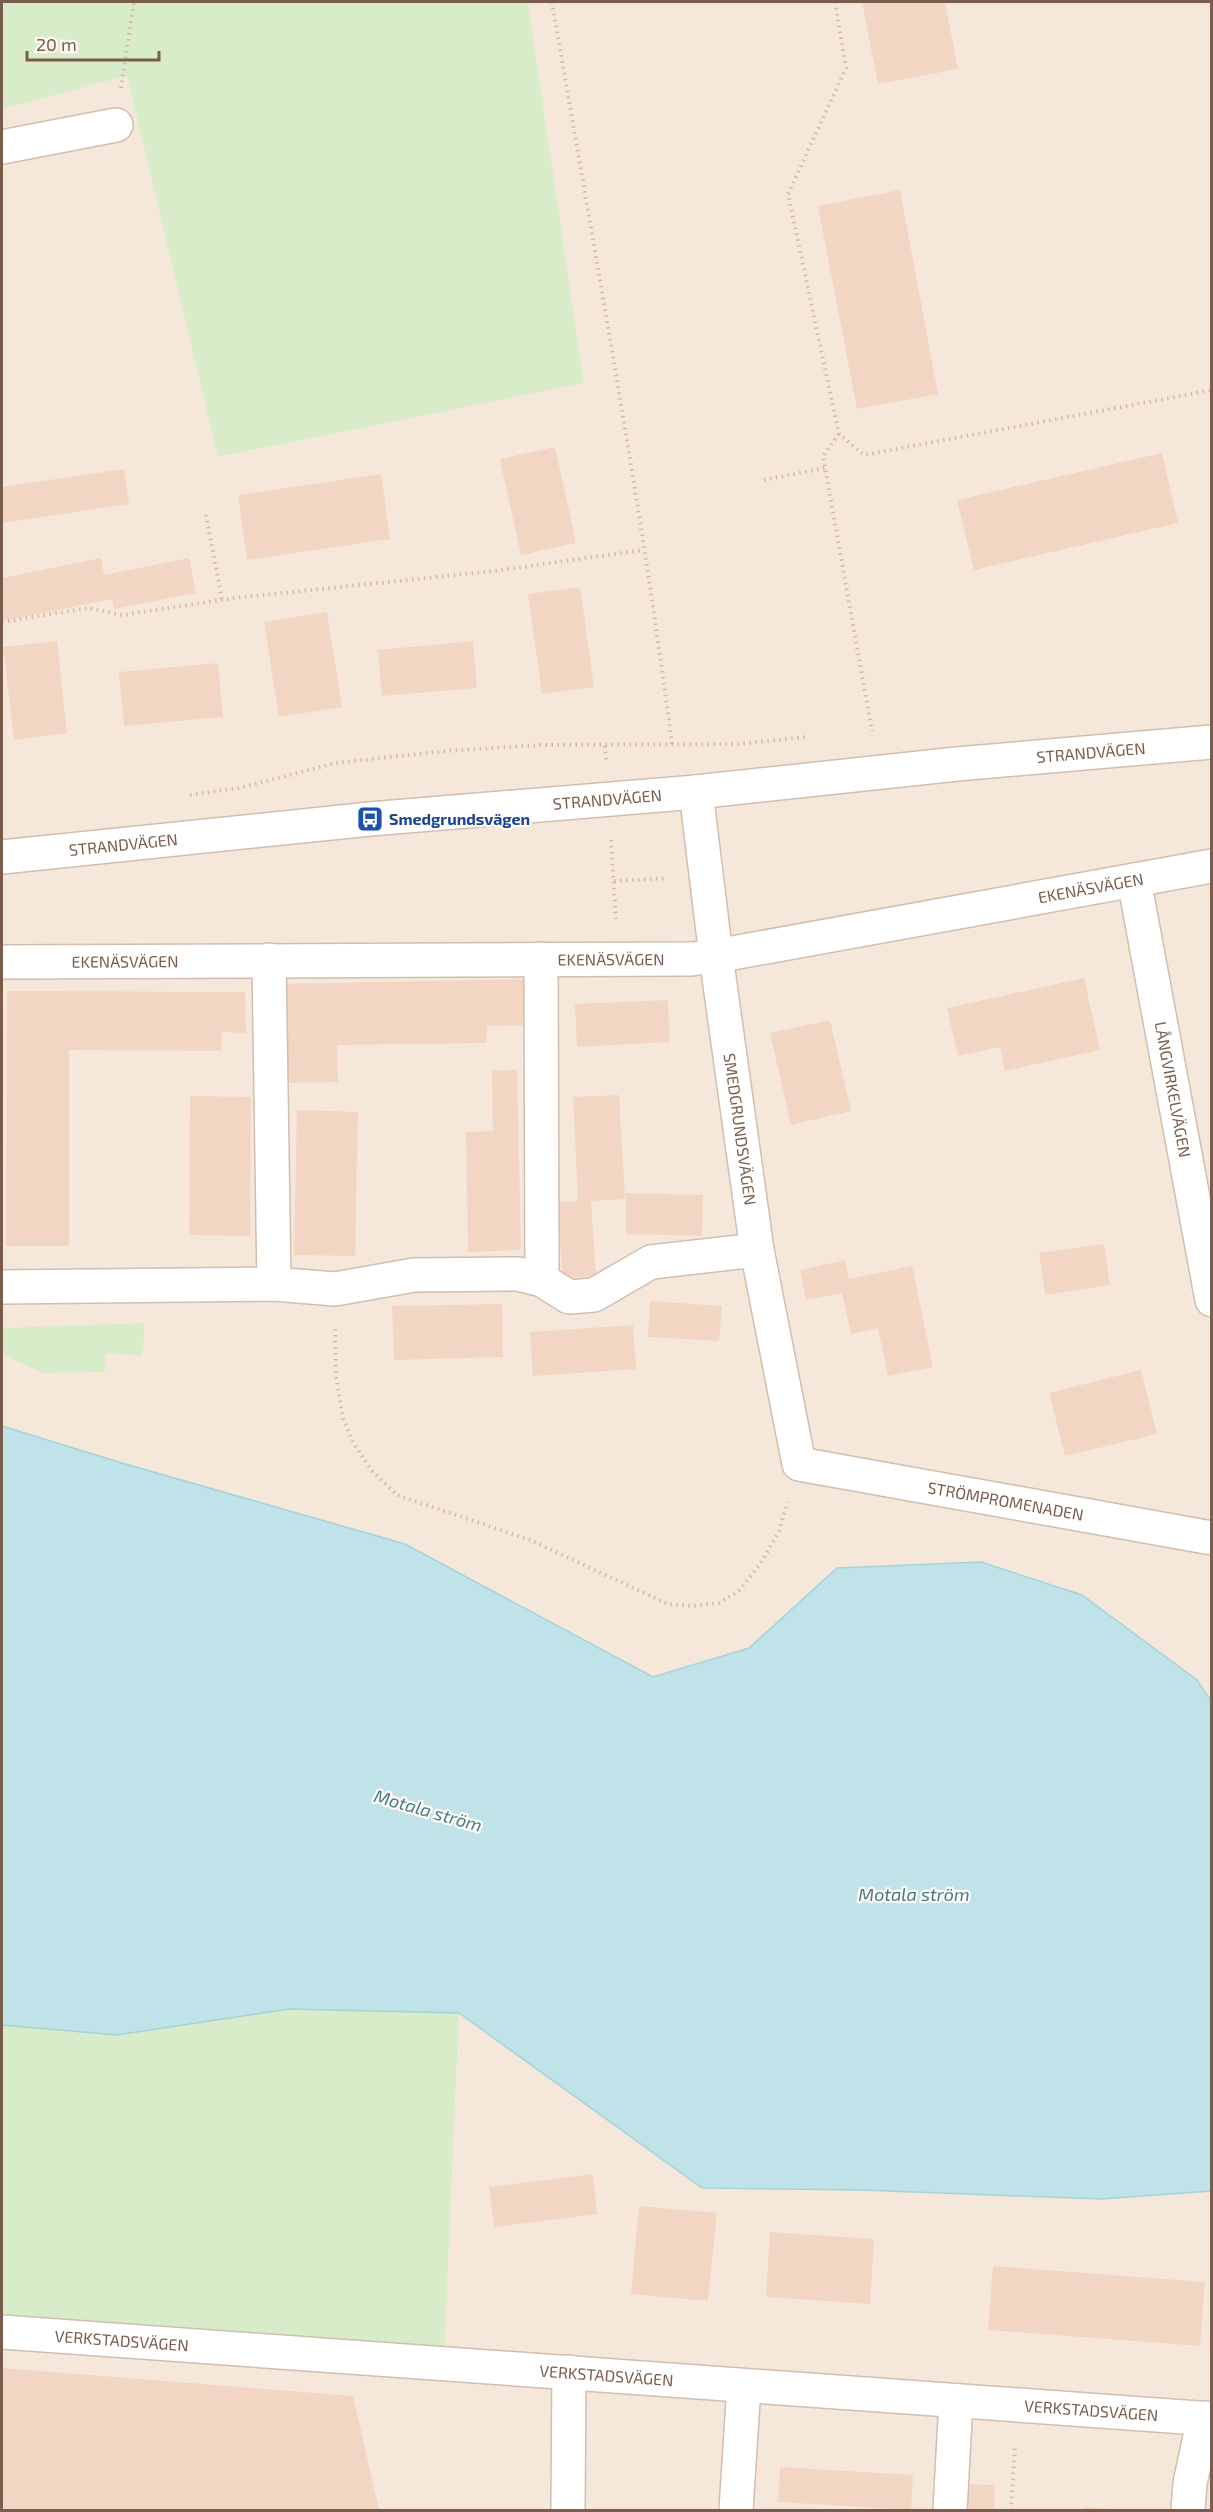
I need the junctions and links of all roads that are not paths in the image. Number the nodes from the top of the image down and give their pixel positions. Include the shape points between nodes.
1 (116, 124) road end
2 (2, 147) edge
3 (1212, 742) edge
4 (696, 792) junction
5 (2, 857) edge
6 (1212, 866) edge
7 (1134, 880) junction
8 (716, 956) junction
9 (541, 959) junction
10 (269, 960) junction
11 (2, 962) edge
12 (757, 1250) junction
13 (542, 1280) junction
14 (274, 1284) junction
15 (2, 1287) edge
16 (1212, 1300) edge
17 (799, 1464) joint
18 (1212, 1538) edge
19 (2, 2332) edge
20 (569, 2372) junction
21 (744, 2386) junction
22 (956, 2401) junction
23 (1208, 2419) edge
24 (568, 2511) edge
25 (736, 2511) edge
26 (950, 2511) edge
27 (1188, 2511) edge

1 - 2 street
3 - 4 street, STRANDVÄGEN
4 - 5 street, STRANDVÄGEN via 370,819
4 - 8 street, SMEDGRUNDSVÄGEN
6 - 7 street, EKENÄSVÄGEN
7 - 8 street, EKENÄSVÄGEN
7 - 16 street, LÅNGVIRKELVÄGEN
8 - 9 street, EKENÄSVÄGEN
8 - 12 street, SMEDGRUNDSVÄGEN
9 - 10 street, EKENÄSVÄGEN
9 - 13 street
10 - 11 street, EKENÄSVÄGEN
10 - 14 street
12 - 13 street via 651,1262 594,1294 569,1297
12 - 17 street, SMEDGRUNDSVÄGEN
13 - 14 street via 518,1274 414,1275 335,1290
14 - 15 street
17 - 18 street, STRÖMPROMENADEN
19 - 20 street, VERKSTADSVÄGEN
20 - 21 street, VERKSTADSVÄGEN
20 - 24 street
21 - 22 street, VERKSTADSVÄGEN
21 - 25 street
22 - 23 street, VERKSTADSVÄGEN
22 - 26 street
23 - 27 street via 1190,2483

